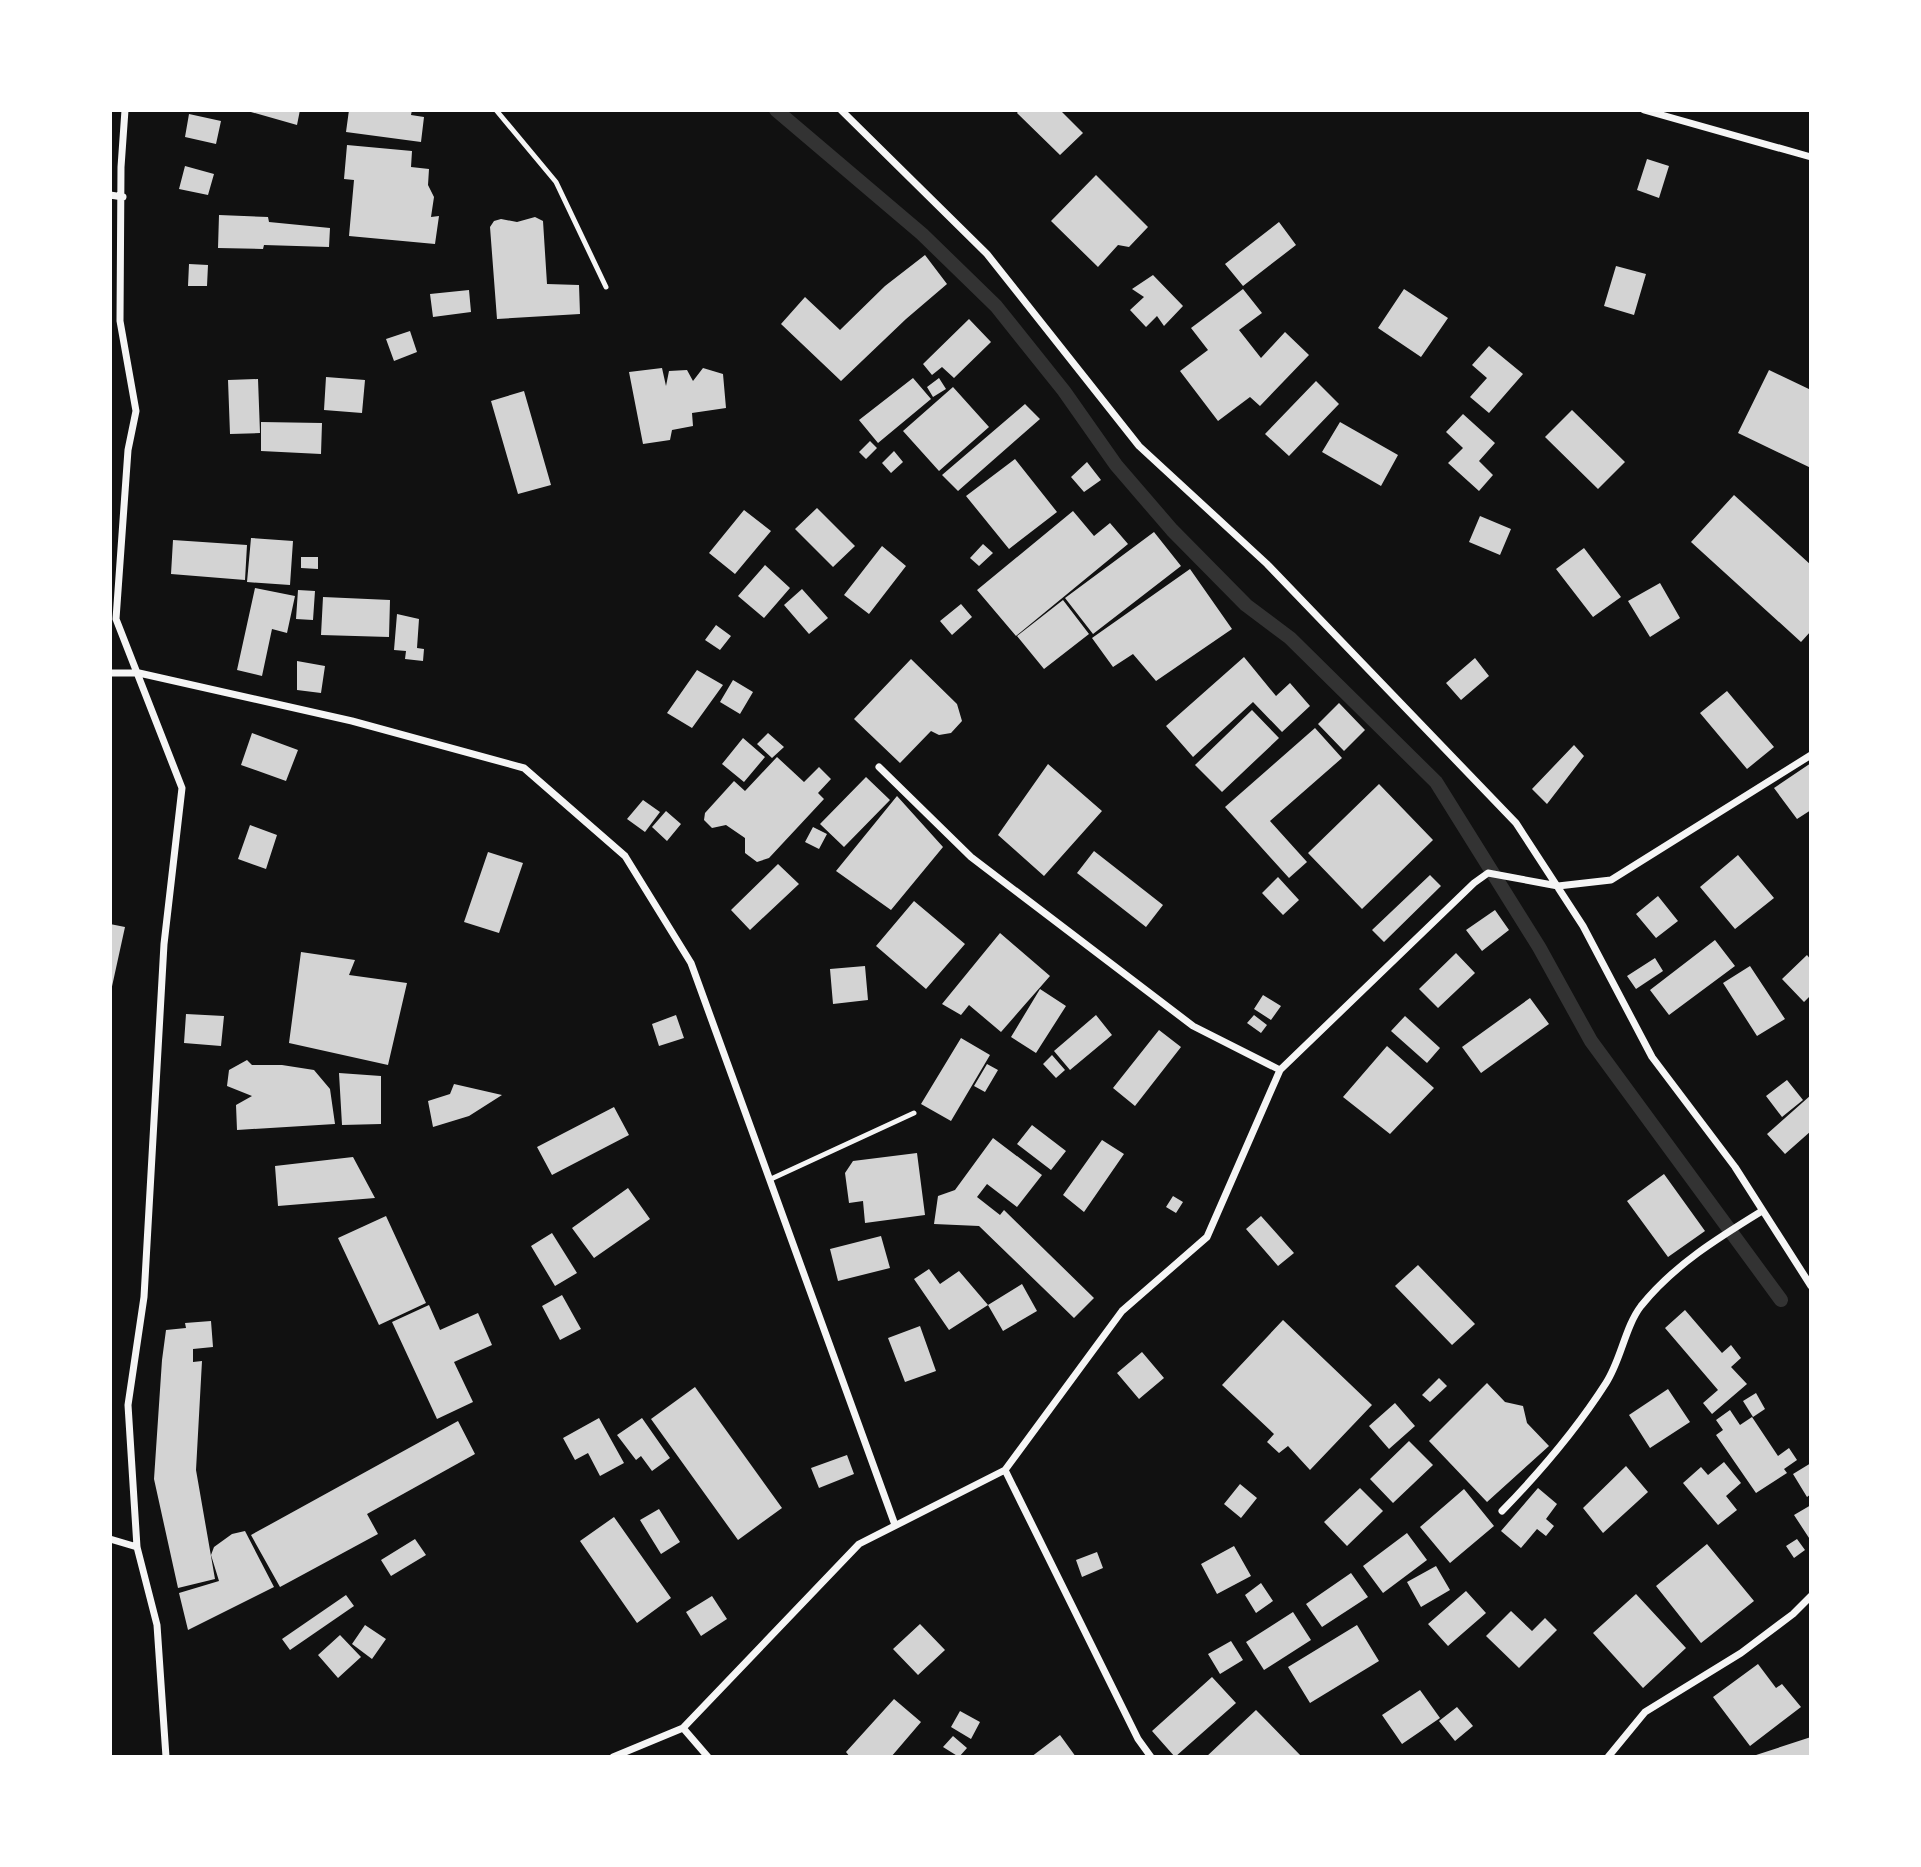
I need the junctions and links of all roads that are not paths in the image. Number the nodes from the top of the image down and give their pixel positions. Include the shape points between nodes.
1 (125, 110) edge
2 (496, 110) edge
3 (841, 110) edge
4 (1644, 110) edge
5 (1811, 157) edge
6 (110, 195) edge
7 (123, 197) junction
8 (606, 287) dead end
9 (110, 673) edge
10 (139, 673) junction
11 (1811, 755) edge
12 (879, 767) dead end
13 (1558, 886) junction
14 (1280, 1070) junction
15 (914, 1113) dead end
16 (771, 1179) junction
17 (1762, 1211) junction
18 (1811, 1286) edge
19 (1005, 1470) junction
20 (1502, 1511) dead end
21 (895, 1525) junction
22 (110, 1539) edge
23 (137, 1547) junction
24 (1811, 1596) edge
25 (683, 1728) junction
26 (166, 1757) edge
27 (613, 1757) edge
28 (708, 1757) edge
29 (1151, 1757) edge
30 (1608, 1757) edge

1 - 7 street
2 - 8 lane via 556,182
3 - 13 street via 987,254 1139,446 1267,564 1516,823
4 - 5 street
6 - 7 street
7 - 10 street via 120,321 136,411 128,450 117,619
9 - 10 street
10 - 16 street via 352,721 524,768 625,856 691,963
10 - 23 street via 182,788 164,944 144,1297 128,1405
11 - 13 street via 1611,880
12 - 14 street via 971,857 1194,1026
13 - 14 street via 1488,873
13 - 17 street via 1651,1057 1735,1167
14 - 19 street via 1207,1237 1122,1311
15 - 16 lane
16 - 21 street
17 - 18 street
17 - 20 street via 1711,1242 1639,1308 1607,1382 1556,1453
19 - 21 street
19 - 29 street
21 - 25 street via 859,1544
22 - 23 street
23 - 26 street via 157,1625
24 - 30 street via 1741,1653 1645,1712
25 - 27 street
25 - 28 street

